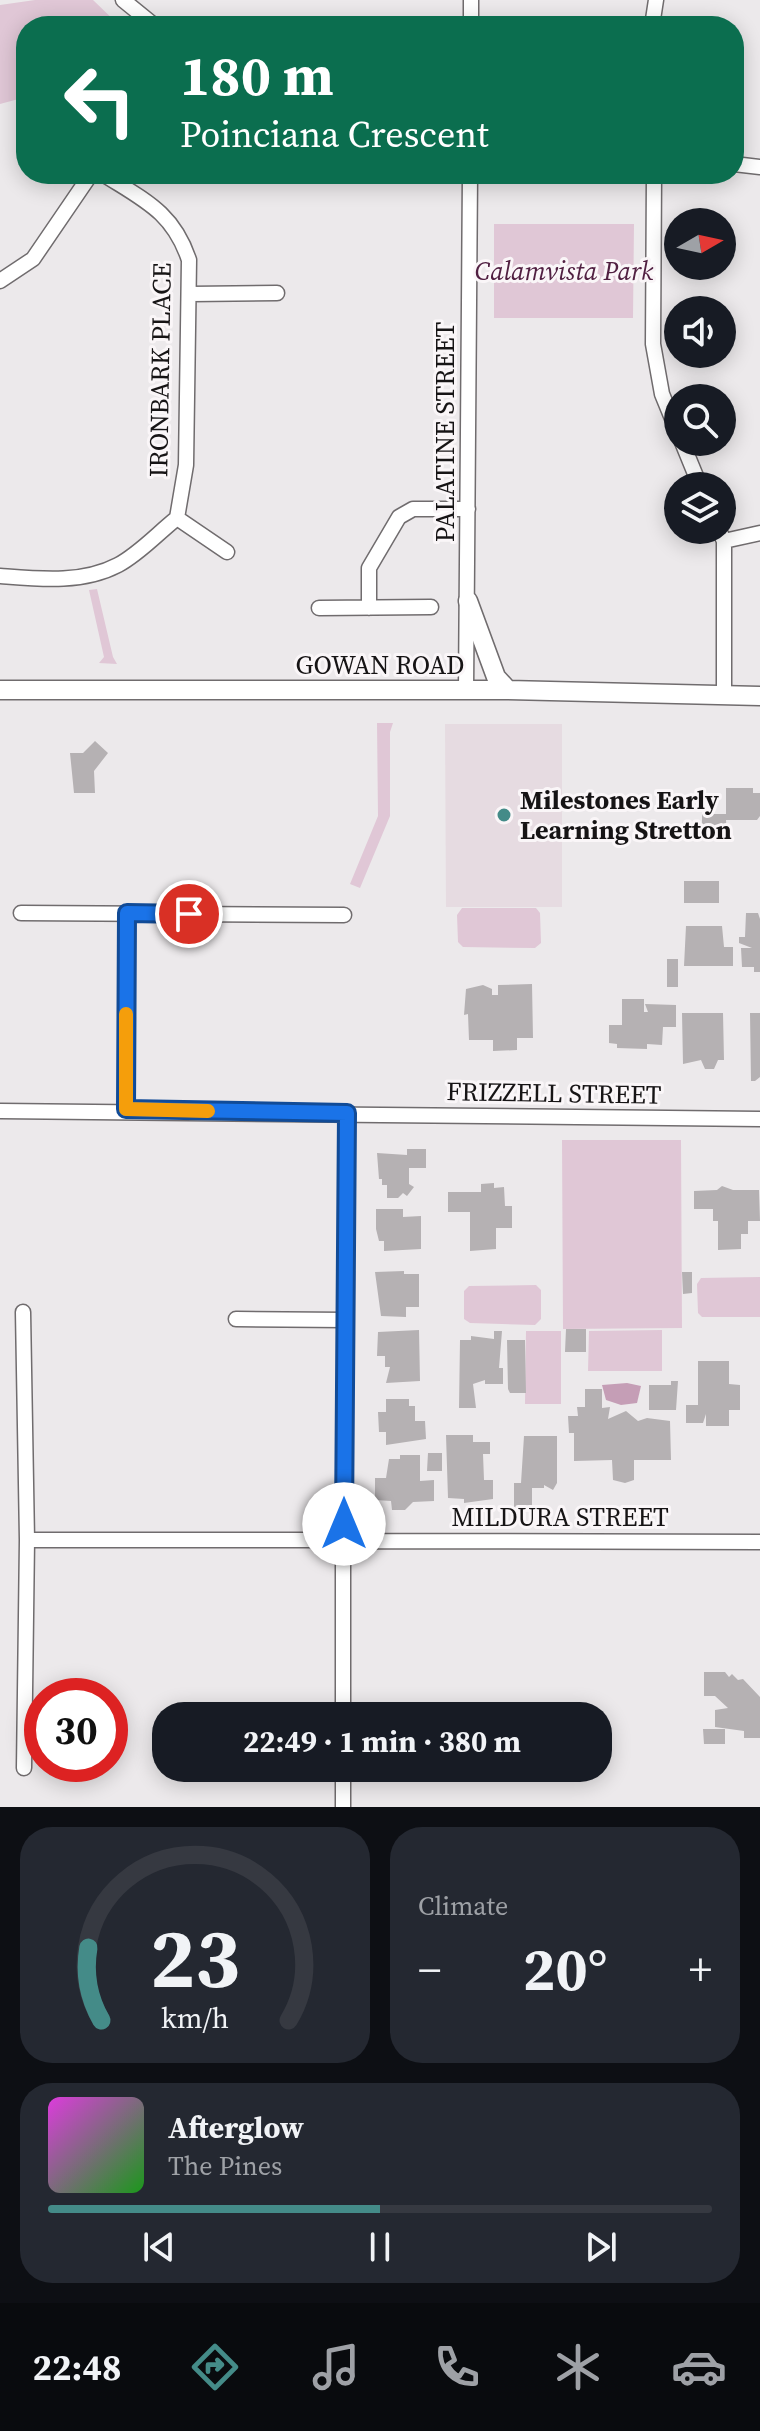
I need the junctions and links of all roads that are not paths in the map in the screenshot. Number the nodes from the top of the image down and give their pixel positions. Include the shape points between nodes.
1 (123, 0) edge
2 (143, 16) edge
3 (84, 184) edge
4 (118, 184) edge
5 (470, 184) edge
6 (654, 184) edge
7 (0, 281) edge
8 (277, 293) dead end
9 (191, 294) junction
10 (664, 399) edge
11 (468, 509) junction
12 (177, 518) junction
13 (760, 533) edge
14 (736, 535) edge
15 (722, 544) edge
16 (227, 552) dead end
17 (0, 576) edge
18 (468, 601) junction
19 (431, 607) dead end
20 (319, 608) dead end
21 (369, 608) junction
22 (0, 690) edge
23 (508, 690) junction
24 (466, 691) junction
25 (724, 696) junction
26 (760, 696) edge
27 (21, 913) dead end
28 (127, 913) junction
29 (344, 915) dead end
30 (126, 1109) junction
31 (0, 1111) edge
32 (347, 1113) junction
33 (760, 1119) edge
34 (23, 1312) dead end
35 (236, 1319) dead end
36 (346, 1320) junction
37 (344, 1524) junction
38 (27, 1540) junction
39 (329, 1540) junction
40 (361, 1541) junction
41 (760, 1542) edge
42 (343, 1556) junction
43 (25, 1678) edge
44 (343, 1702) edge
45 (343, 1782) edge
46 (343, 1807) edge

1 - 2 street
3 - 7 street via 33,259
4 - 9 street, IRONBARK PLACE via 165,214 181,235
5 - 11 street, PALATINE STREET
6 - 10 street via 653,344
8 - 9 street
9 - 12 street, IRONBARK PLACE via 186,465
11 - 18 street, PALATINE STREET
11 - 21 street via 413,509 399,517 369,568
12 - 16 street
12 - 17 street via 118,565 89,575 45,580
13 - 14 street
15 - 25 street
18 - 23 main road via 496,677
18 - 24 street, PALATINE STREET
19 - 21 street
20 - 21 street
22 - 24 main road, GOWAN ROAD
23 - 24 main road, GOWAN ROAD
23 - 25 main road, GOWAN ROAD
25 - 26 main road, GOWAN ROAD
27 - 28 street
28 - 29 street
28 - 30 street
30 - 31 street, FRIZZELL STREET
30 - 32 street, FRIZZELL STREET
32 - 33 street, FRIZZELL STREET
32 - 36 street
34 - 38 street
35 - 36 street
36 - 37 street
37 - 39 street via 335,1527
37 - 40 street via 358,1531
38 - 39 street
38 - 43 street
39 - 42 street via 334,1553
40 - 41 street, MILDURA STREET
40 - 42 street via 357,1550
42 - 44 street
45 - 46 street

